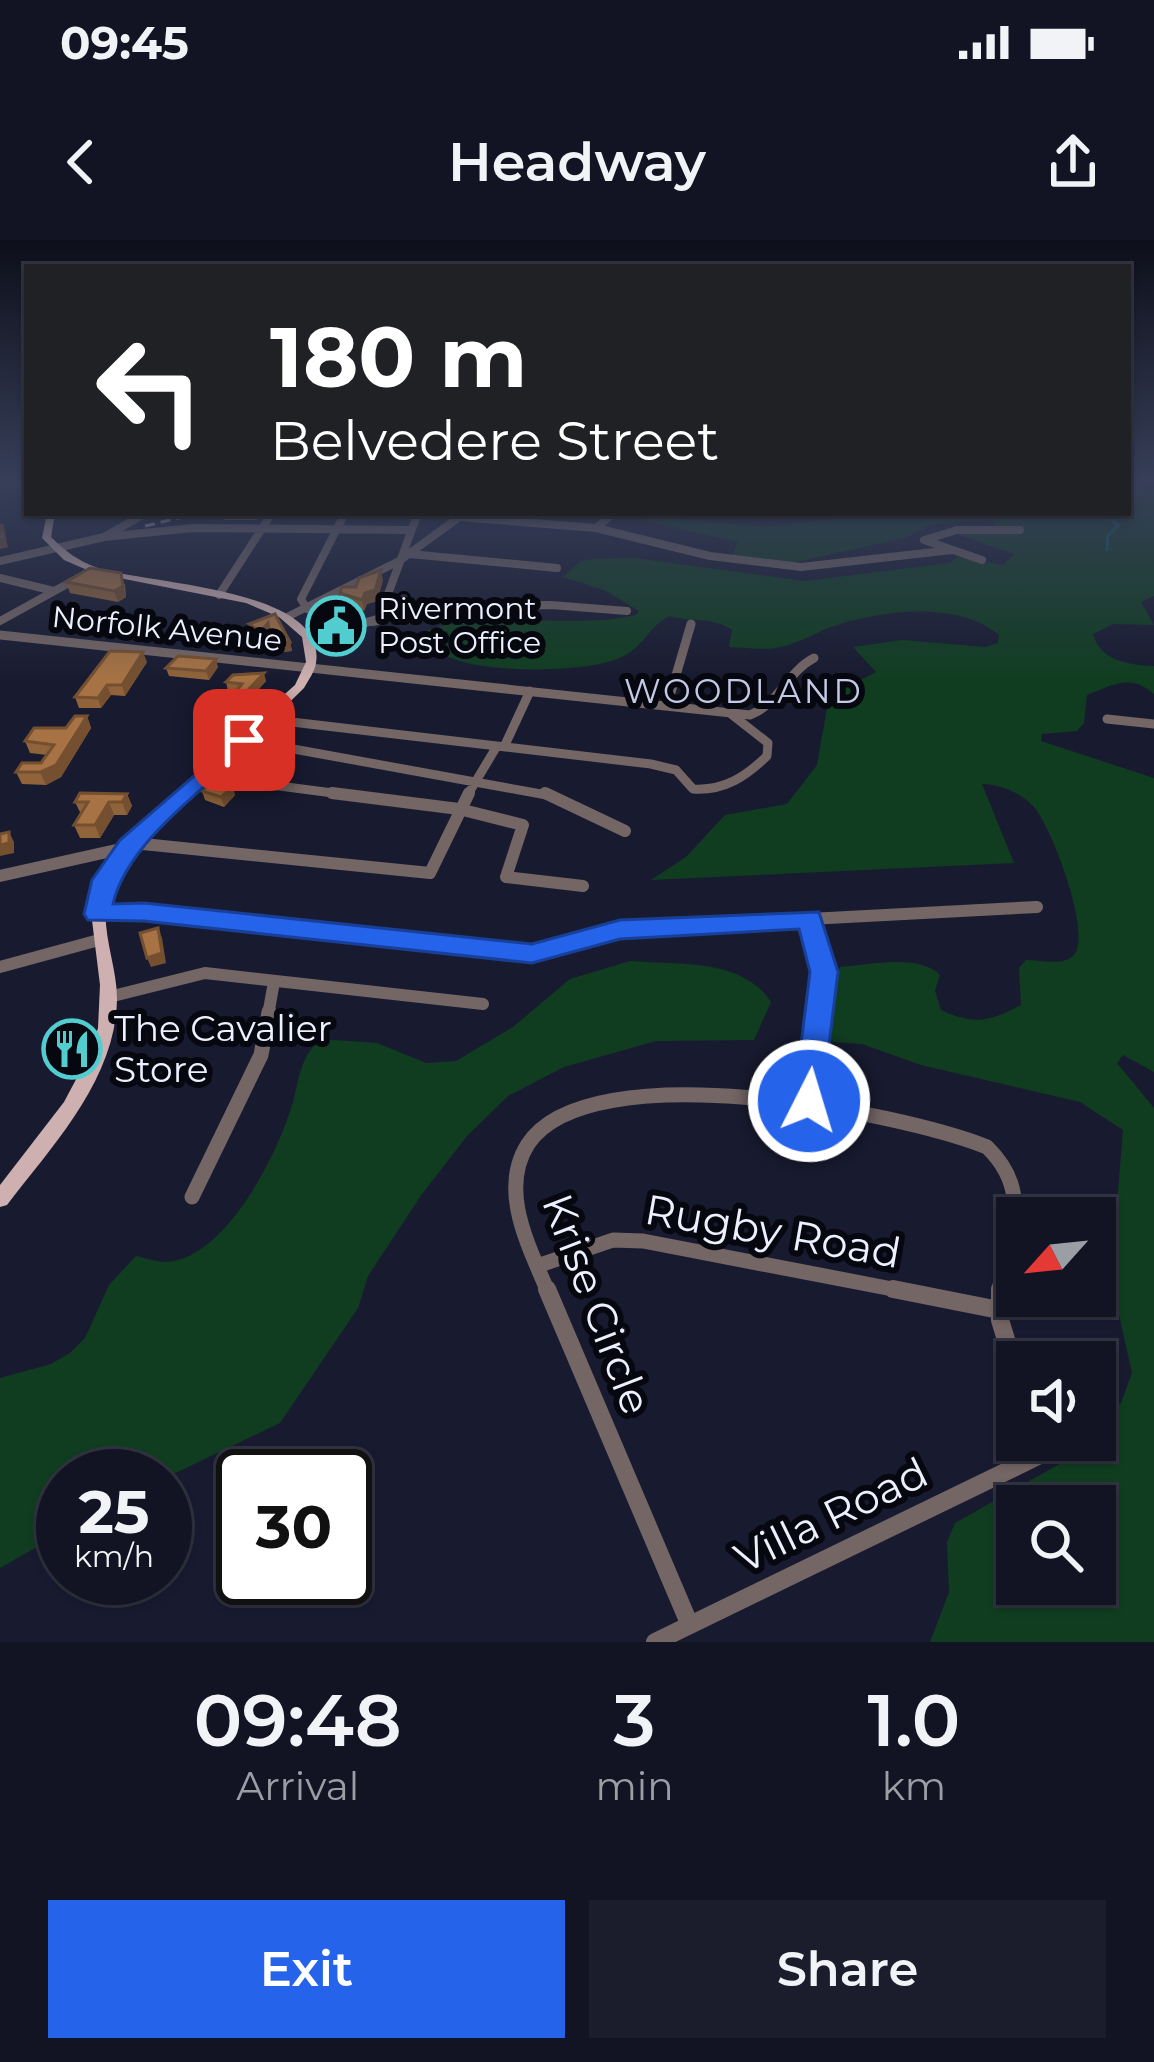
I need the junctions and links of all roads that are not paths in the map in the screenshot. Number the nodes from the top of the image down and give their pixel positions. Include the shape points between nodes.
1 (48, 549) edge
2 (57, 549) edge
3 (249, 549) edge
4 (326, 549) edge
5 (403, 549) edge
6 (415, 549) edge
7 (683, 549) edge
8 (952, 550) joint
9 (409, 554) junction
10 (982, 560) dead end
11 (399, 561) junction
12 (0, 562) edge
13 (96, 568) junction
14 (557, 568) dead end
15 (0, 578) edge
16 (55, 591) junction
17 (219, 595) junction
18 (383, 606) junction
19 (308, 609) junction
20 (627, 611) dead end
21 (287, 617) junction
22 (0, 621) edge
23 (691, 624) dead end
24 (0, 635) edge
25 (308, 638) junction
26 (814, 658) dead end
27 (310, 668) junction
28 (530, 691) junction
29 (667, 706) junction
30 (730, 713) junction
31 (266, 719) junction
32 (1107, 719) dead end
33 (1154, 724) edge
34 (319, 726) junction
35 (244, 740) junction
36 (501, 747) junction
37 (299, 750) junction
38 (202, 776) junction
39 (476, 781) junction
40 (459, 808) junction
41 (625, 831) dead end
42 (129, 846) junction
43 (0, 876) edge
44 (584, 886) dead end
45 (1037, 907) dead end
46 (98, 914) junction
47 (809, 919) junction
48 (99, 940) junction
49 (0, 967) edge
50 (274, 982) junction
51 (109, 997) junction
52 (483, 1004) dead end
53 (809, 1101) junction
54 (192, 1197) dead end
55 (1017, 1197) edge
56 (0, 1199) edge
57 (537, 1266) junction
58 (996, 1309) edge
59 (1012, 1461) edge
60 (689, 1623) junction
61 (655, 1642) edge

1 - 12 street
2 - 13 main road
3 - 17 street
4 - 19 street via 301,599
5 - 11 street
6 - 9 street
7 - 8 street via 801,567
8 - 10 street
9 - 11 street
9 - 14 street
11 - 18 street
11 - 19 street
13 - 16 street
13 - 17 main road
15 - 16 street
16 - 22 street
17 - 21 main road
18 - 20 street
18 - 25 street via 374,626
19 - 21 street
21 - 25 main road
23 - 29 street
24 - 27 street, Norfolk Avenue
25 - 27 main road
26 - 30 street, Norfolk Avenue via 792,668 766,709
27 - 28 street, Norfolk Avenue
27 - 31 main road
28 - 29 street, Norfolk Avenue
28 - 36 street
29 - 30 street, Norfolk Avenue
30 - 36 street via 762,736 767,756 712,791 687,786 666,766
31 - 34 street
31 - 35 main road
32 - 33 street
34 - 36 street
34 - 37 street
35 - 37 street
35 - 38 main road
36 - 39 street
37 - 39 street
38 - 40 street
38 - 42 main road
39 - 40 street
39 - 41 street via 544,792
40 - 42 street via 430,873
40 - 44 street via 523,825 506,877
42 - 43 street
42 - 46 main road via 105,880
45 - 47 street
46 - 47 street via 144,912 532,953 620,929
46 - 48 main road
47 - 53 street via 824,972
48 - 49 street
48 - 51 main road
50 - 51 street via 205,973
50 - 52 street
50 - 54 street via 261,1055
51 - 56 main road via 106,1035 88,1078
53 - 55 street, Krise Circle via 971,1140 1008,1166
53 - 57 street, Krise Circle via 620,1095 569,1112 532,1140 517,1170 519,1223
57 - 58 street, Rugby Road via 613,1240 643,1241
57 - 60 street, Krise Circle
59 - 60 street, Villa Road
60 - 61 street, Villa Road

